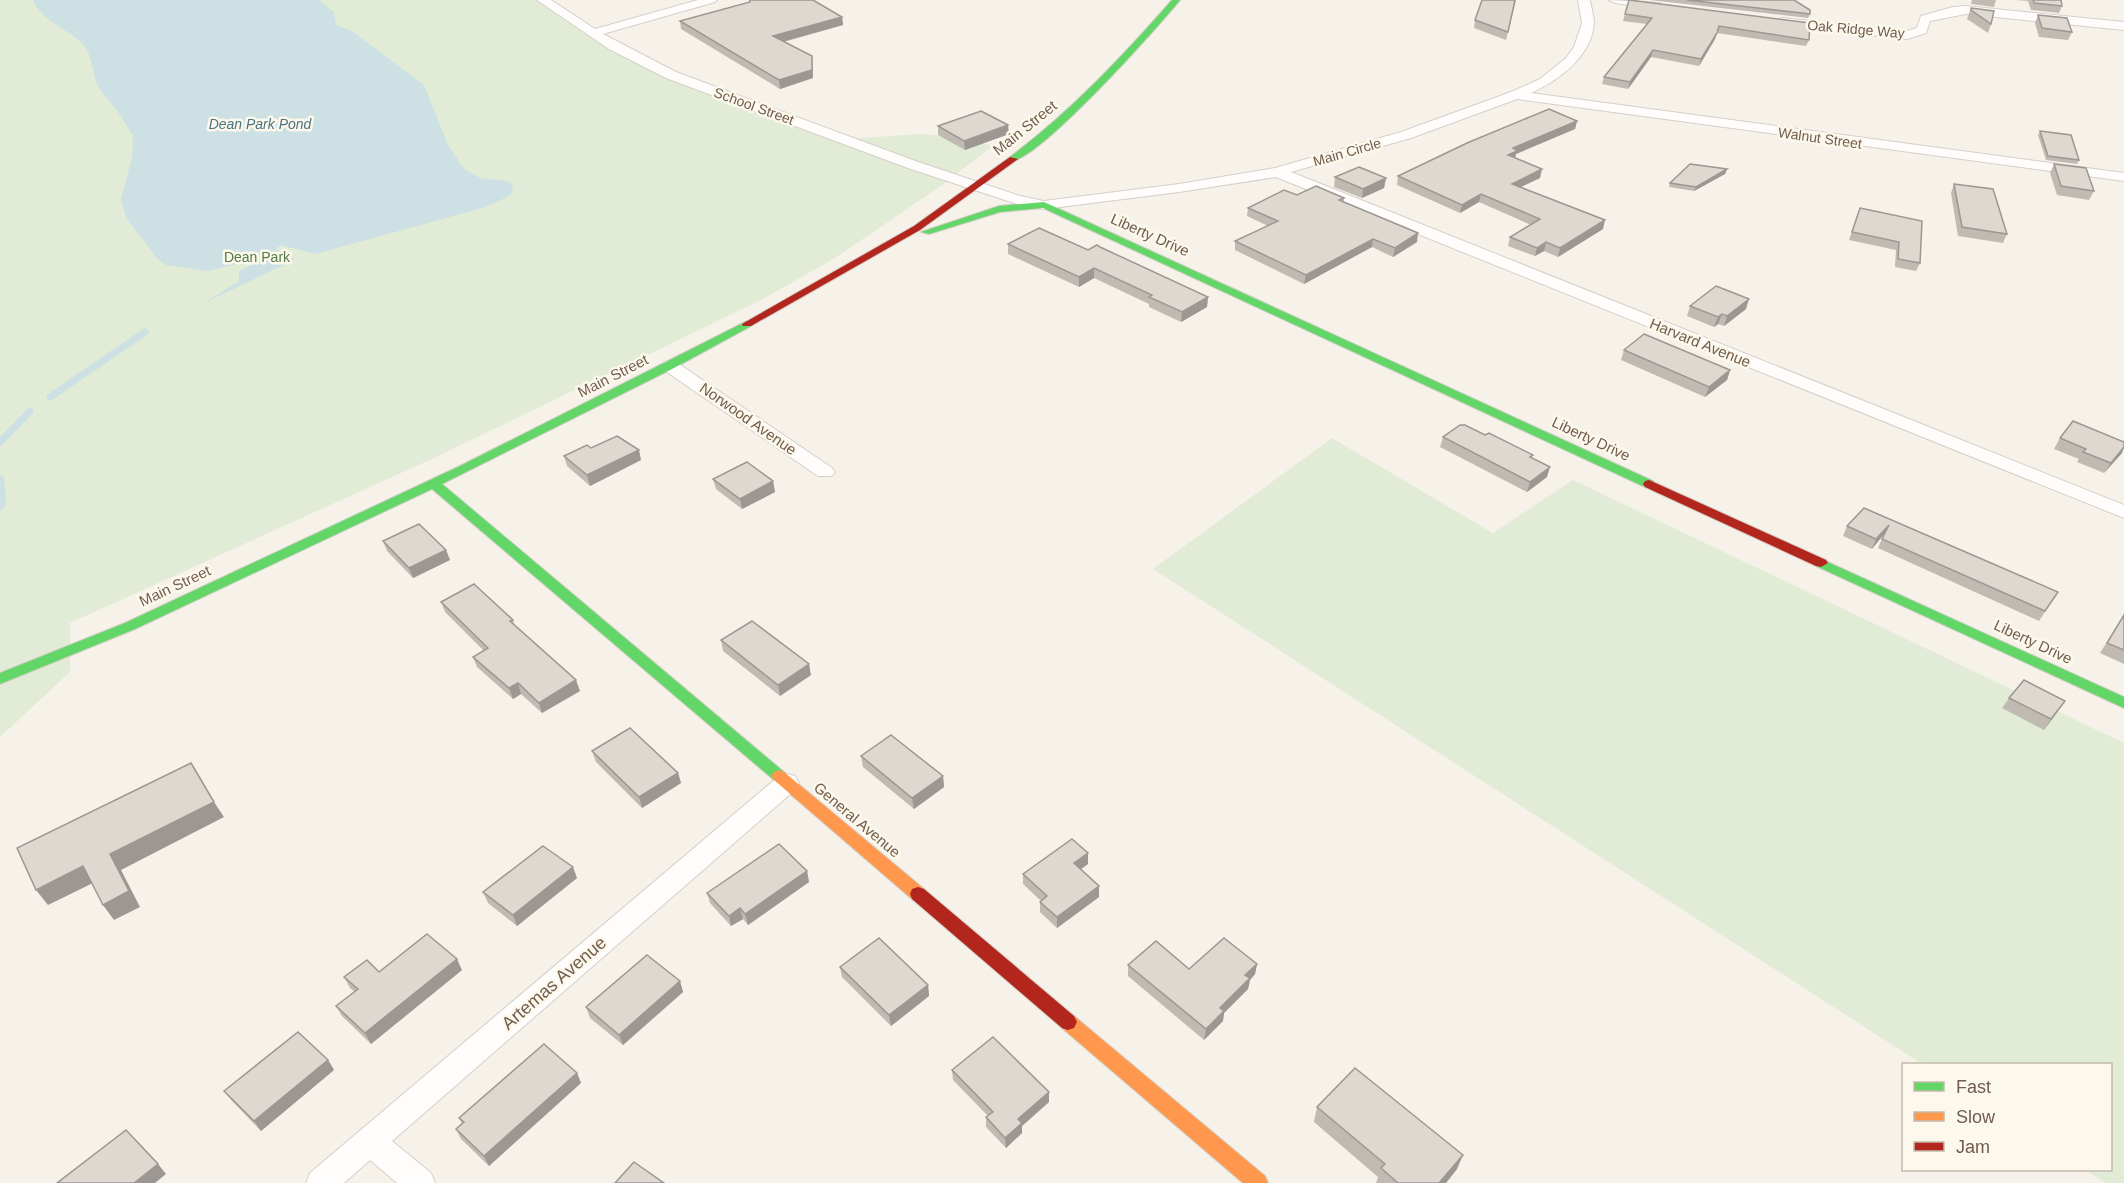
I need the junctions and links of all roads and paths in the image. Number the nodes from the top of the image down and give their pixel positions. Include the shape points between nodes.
1 (543, 0) edge
2 (711, 0) edge
3 (1176, 0) edge
4 (1584, 0) edge
5 (1615, 0) edge
6 (1670, 7) edge
7 (1774, 20) edge
8 (2124, 26) edge
9 (594, 33) junction
10 (1516, 95) junction
11 (1276, 171) junction
12 (2124, 177) edge
13 (976, 186) junction
14 (1044, 205) junction
15 (880, 250) junction
16 (670, 366) junction
17 (825, 472) dead end
18 (434, 483) junction
19 (2124, 512) edge
20 (0, 679) edge
21 (2124, 703) edge
22 (787, 783) junction
23 (370, 1142) junction
24 (321, 1183) edge
25 (420, 1183) edge
26 (1258, 1183) edge

1 - 9 street, School Street
2 - 9 street
3 - 13 street, Main Street via 1077,106
4 - 10 street, Main Circle via 1588,23 1580,47 1570,61 1545,82
5 - 6 street
7 - 8 street, Oak Ridge Way via 1907,35 1922,30 1925,19 1966,10
9 - 13 street, School Street via 671,75
10 - 11 street, Main Circle via 1406,135
10 - 12 street, Walnut Street
11 - 14 street, Main Circle
11 - 19 street, Harvard Avenue
13 - 14 street, Main Circle
13 - 15 street, Main Street
14 - 15 street, Main Circle via 975,216
14 - 21 street, Liberty Drive
15 - 16 street, Main Street
16 - 17 street, Norwood Avenue
16 - 18 street, Main Street
18 - 20 street, Main Street via 130,626
18 - 22 street, General Avenue
22 - 23 street, Artemas Avenue
22 - 26 street, General Avenue
23 - 24 street, Artemas Avenue
23 - 25 street

